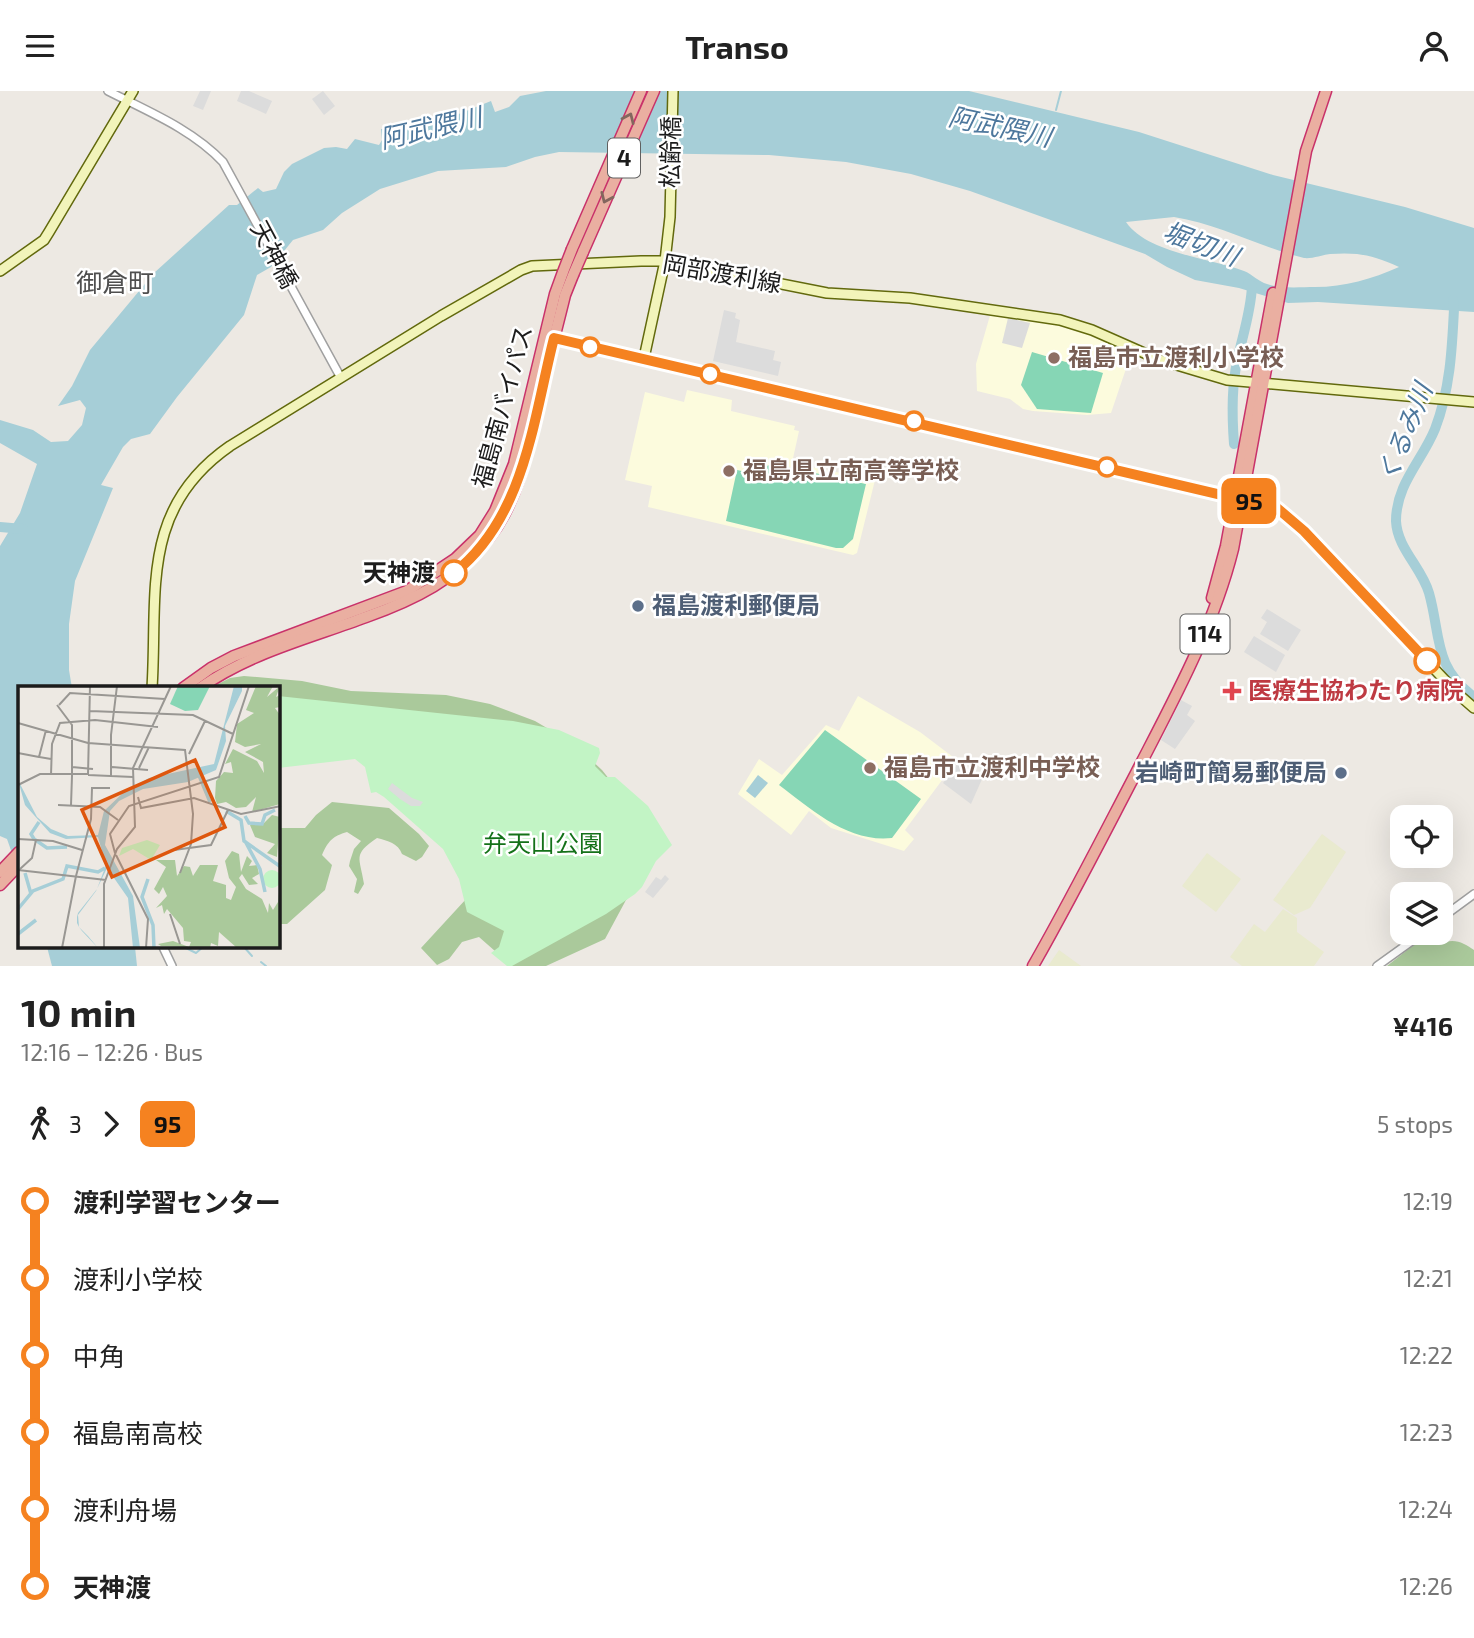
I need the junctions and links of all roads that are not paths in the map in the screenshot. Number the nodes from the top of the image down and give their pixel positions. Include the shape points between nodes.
1 (108, 91) edge
2 (133, 91) edge
3 (641, 91) edge
4 (654, 91) edge
5 (673, 91) edge
6 (1319, 91) edge
7 (1326, 91) edge
8 (127, 101) junction
9 (1303, 151) junction
10 (664, 261) junction
11 (0, 271) edge
12 (568, 274) junction
13 (550, 337) junction
14 (644, 358) junction
15 (341, 378) junction
16 (1259, 384) junction
17 (1474, 402) edge
18 (1238, 499) junction
19 (152, 686) edge
20 (186, 686) edge
21 (203, 686) edge
22 (1474, 708) edge
23 (18, 853) edge
24 (18, 866) edge
25 (0, 872) edge
26 (0, 884) edge
27 (1474, 894) edge
28 (1453, 909) edge
29 (1406, 945) edge
30 (164, 949) edge
31 (172, 966) edge
32 (1033, 966) edge
33 (1377, 966) edge

1 - 8 street, 天神橋
2 - 8 main road
12 -> 3 highway, 福島南バイパス / 4, bridge via 572,249
4 -> 12 highway, 福島南バイパス / 4, bridge via 583,252
5 - 10 main road, 松齢橋
6 - 9 highway, 114
7 - 9 highway, 114
8 - 11 main road via 44,240
8 - 15 street, 天神橋 via 178,128 223,162
9 - 16 highway, 114
10 - 14 main road, 松齢橋
10 - 15 main road, 岡部渡利線 via 526,267
10 - 16 main road, 岡部渡利線 via 827,293 923,299 1060,320 1160,360 1227,380
12 - 13 highway, 福島南バイパス / 4
13 - 14 street
13 - 20 highway, 福島南バイパス / 4 via 508,483 488,525 469,547 407,591 234,656
13 - 21 highway, 福島南バイパス / 4 via 533,428 513,492 491,536 475,555 417,597 259,656
14 - 18 main road
15 - 19 main road, 岡部渡利線 via 226,450 180,497 159,551
16 - 17 main road, 岡部渡利線
16 - 18 highway, 114
18 - 22 main road via 1285,513
18 - 32 highway, 114 via 1230,562 1210,621
23 - 25 highway
24 - 26 highway
27 - 28 street
29 - 33 street
30 - 31 street

